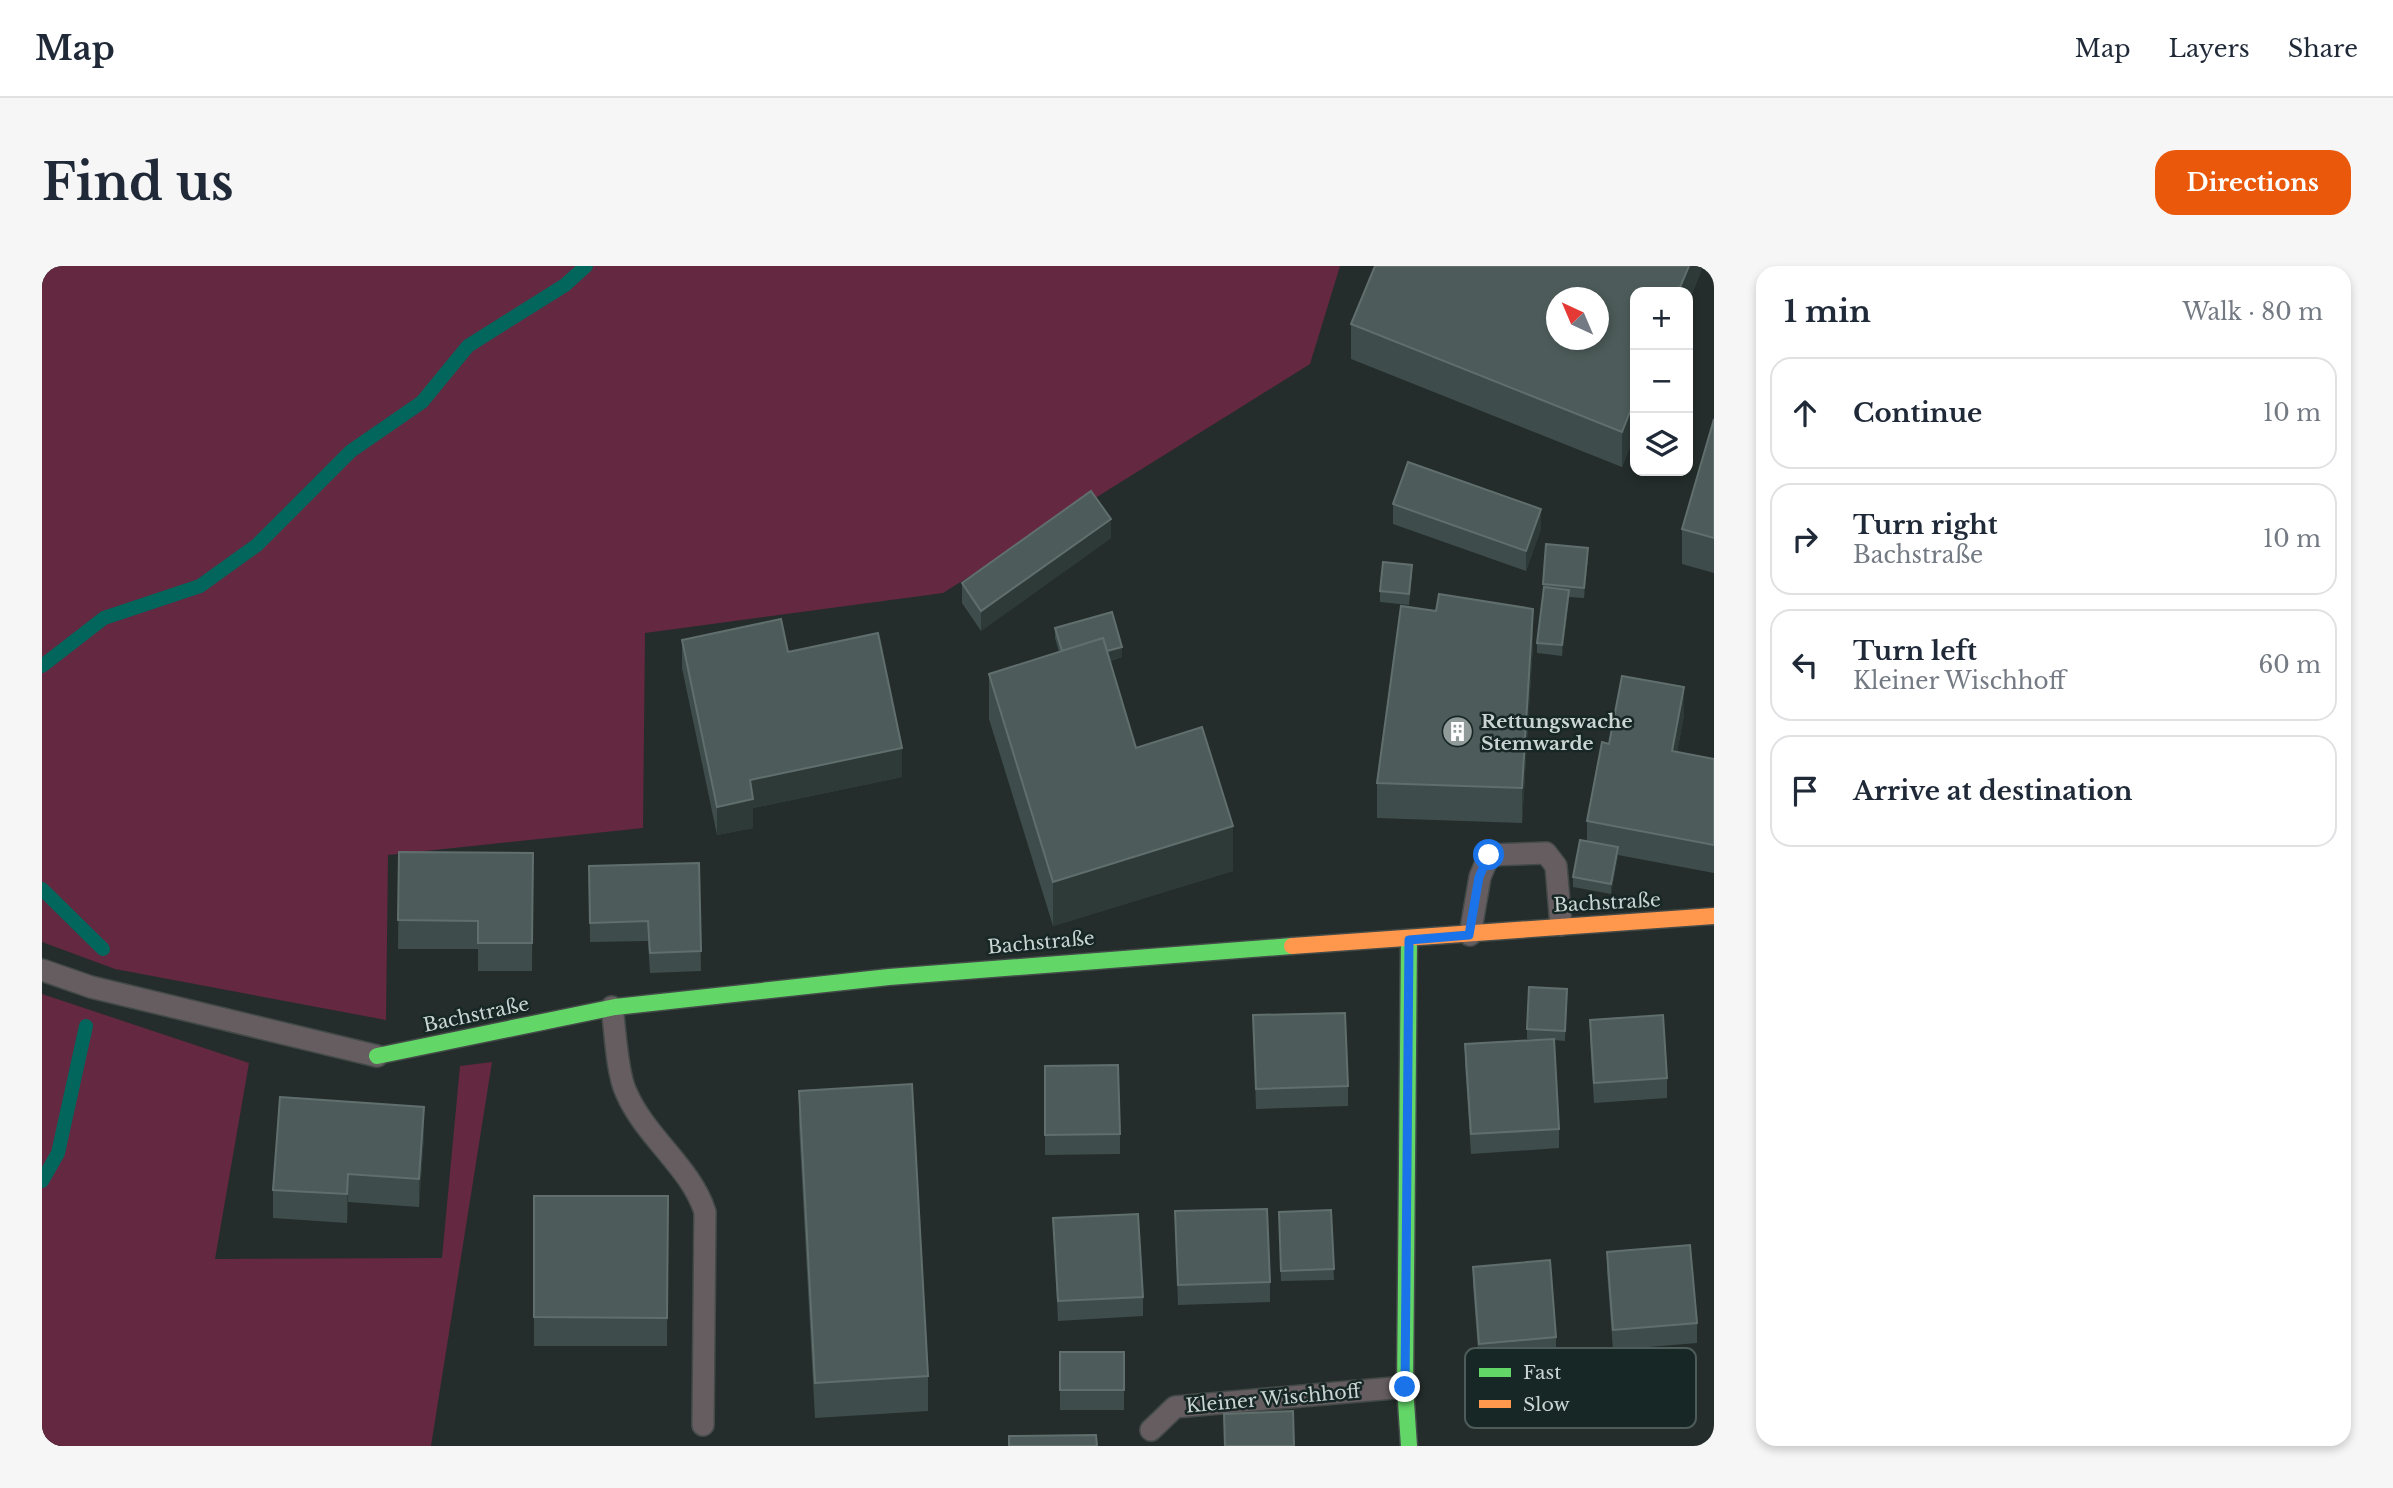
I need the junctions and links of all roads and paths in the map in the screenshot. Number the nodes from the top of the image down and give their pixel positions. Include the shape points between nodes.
1 (1714, 916) edge
2 (1561, 925) junction
3 (1469, 935) junction
4 (1409, 940) junction
5 (42, 970) edge
6 (612, 1007) junction
7 (376, 1056) joint
8 (1405, 1387) junction
9 (703, 1424) dead end
10 (1151, 1430) dead end
11 (1409, 1446) edge

1 - 2 street, Bachstraße
2 - 3 street, Bachstraße
2 - 3 lane via 1556,866 1546,853 1489,855 1479,877
3 - 4 street, Bachstraße
4 - 6 street, Bachstraße via 1053,961
4 - 8 street
5 - 7 lane via 82,984
6 - 7 street, Bachstraße
6 - 9 lane via 625,1092 674,1165 698,1189 705,1212
8 - 10 lane, Kleiner Wischhoff via 1175,1407
8 - 11 street

